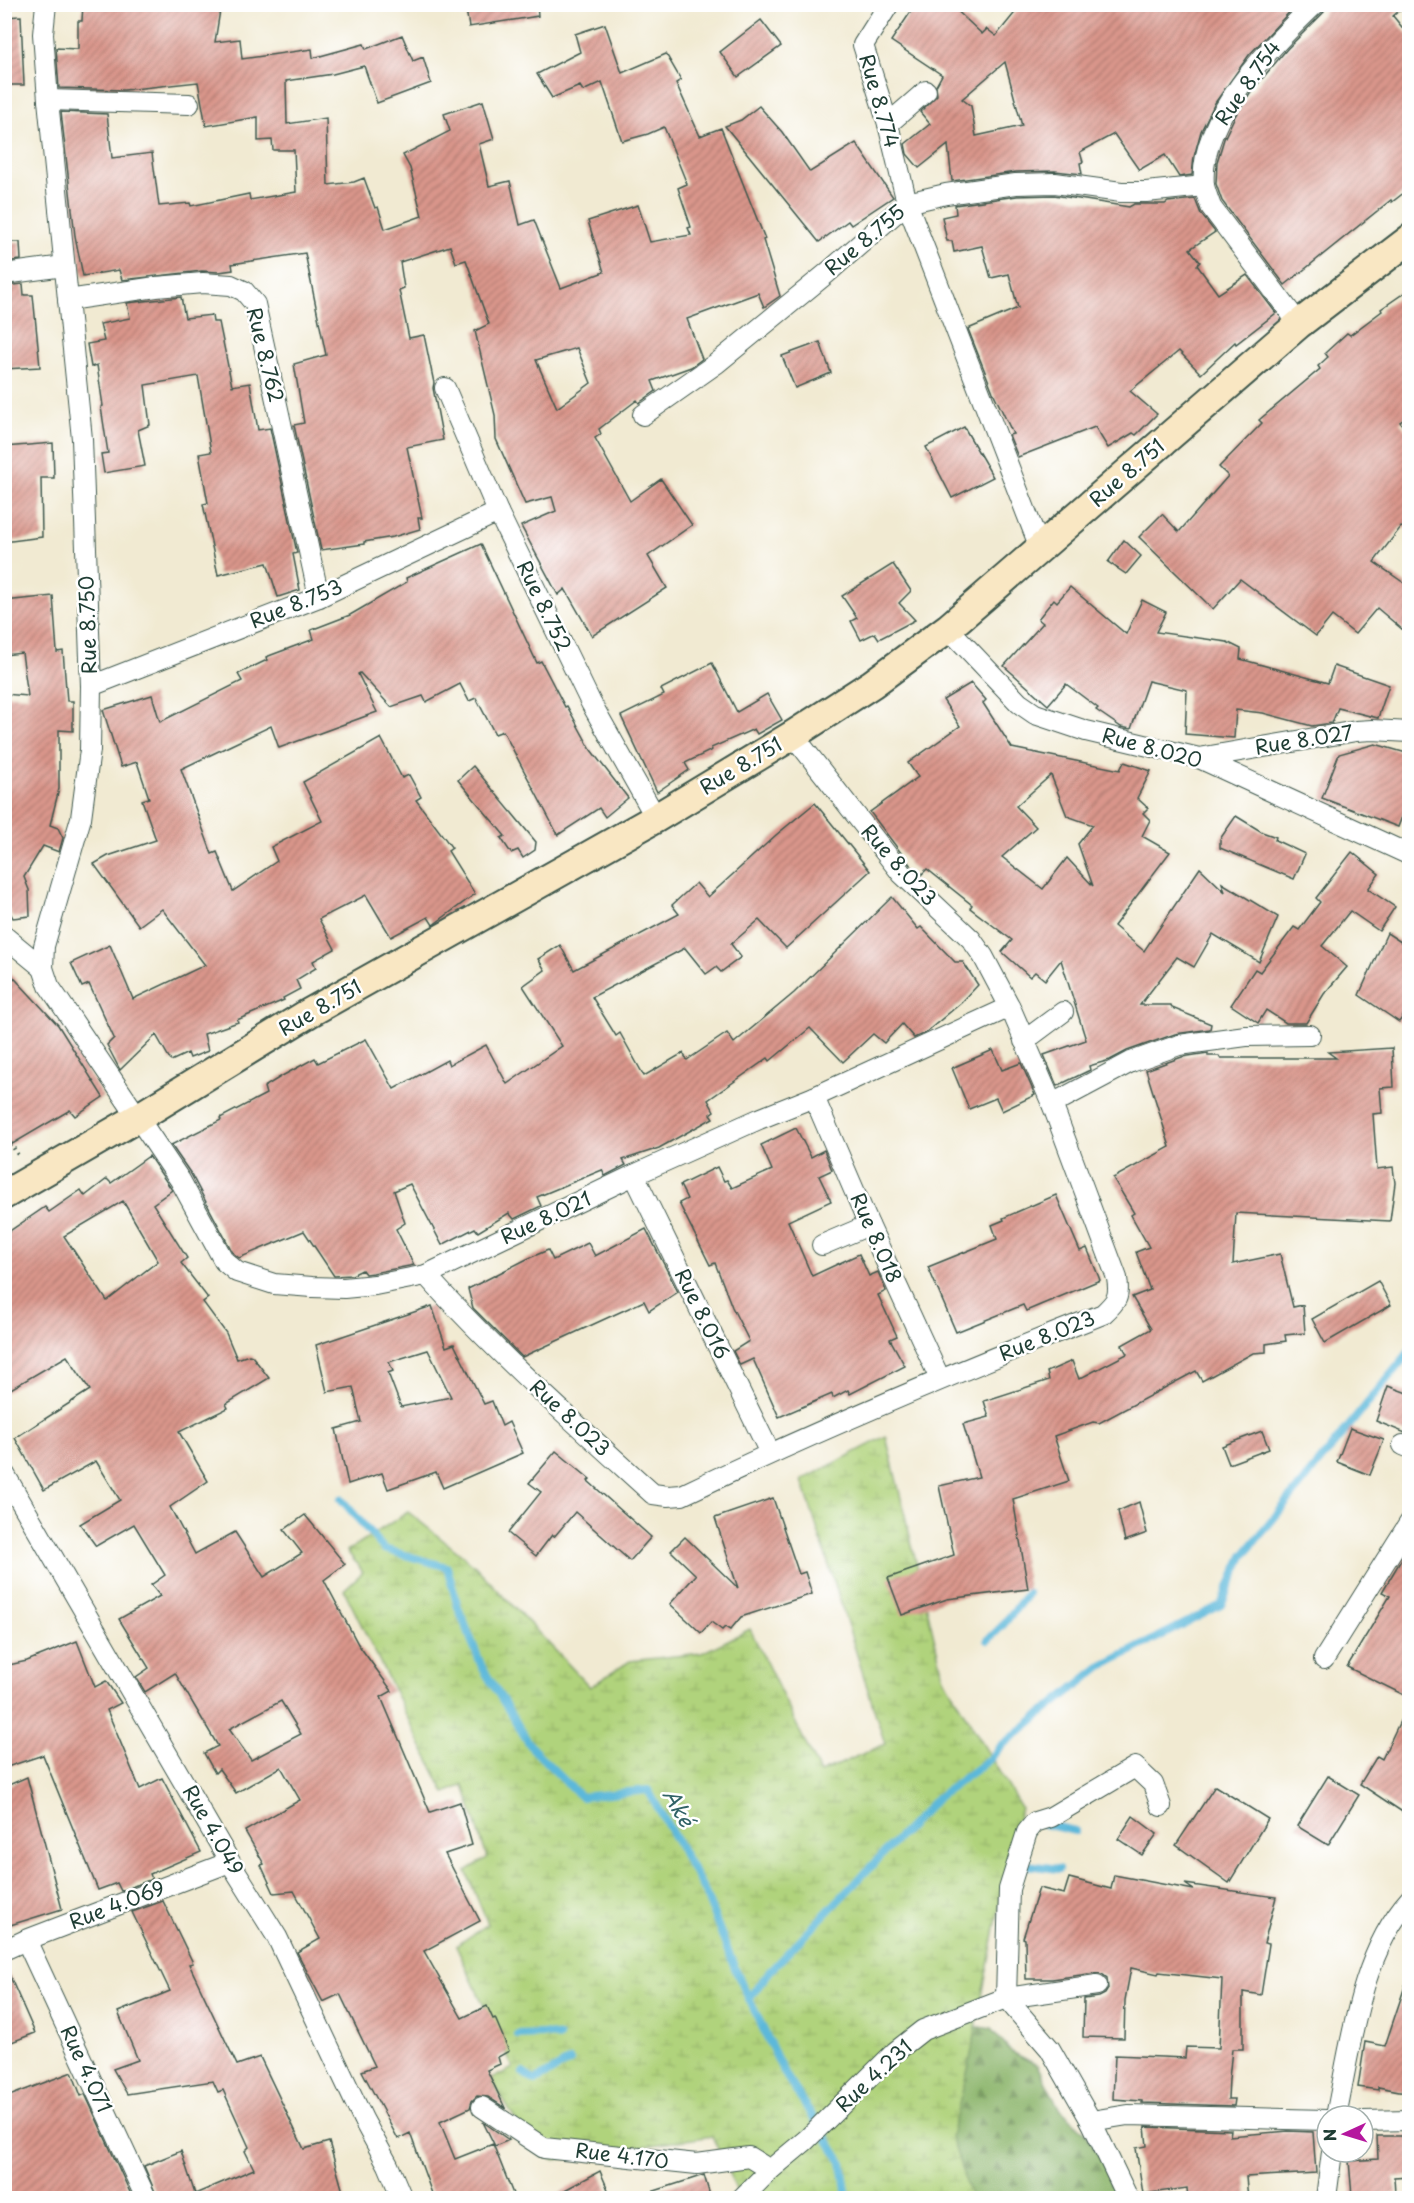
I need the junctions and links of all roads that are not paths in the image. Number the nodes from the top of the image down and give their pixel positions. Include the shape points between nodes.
1 (46, 4) edge
2 (889, 4) edge
3 (1315, 4) edge
4 (926, 91) dead end
5 (48, 100) junction
6 (189, 104) dead end
7 (888, 124) junction
8 (1204, 186) junction
9 (906, 203) junction
10 (1410, 239) edge
11 (64, 266) junction
12 (4, 274) edge
13 (68, 300) junction
14 (1299, 324) junction
15 (445, 388) dead end
16 (643, 415) dead end
17 (498, 512) junction
18 (1040, 548) junction
19 (319, 597) junction
20 (948, 628) junction
21 (91, 686) junction
22 (1410, 732) edge
23 (793, 735) junction
24 (1199, 758) junction
25 (656, 818) junction
26 (1410, 855) edge
27 (4, 936) edge
28 (43, 968) junction
29 (1010, 1007) junction
30 (1063, 1012) dead end
31 (1310, 1035) dead end
32 (1024, 1041) junction
33 (814, 1097) junction
34 (1052, 1104) junction
35 (139, 1117) junction
36 (634, 1175) junction
37 (4, 1195) edge
38 (869, 1225) junction
39 (822, 1245) dead end
40 (426, 1275) junction
41 (940, 1379) junction
42 (770, 1453) junction
43 (4, 1473) edge
44 (1410, 1522) edge
45 (1324, 1659) dead end
46 (1161, 1806) dead end
47 (230, 1862) junction
48 (1410, 1899) edge
49 (26, 1940) junction
50 (4, 1950) edge
51 (1096, 1985) dead end
52 (1006, 1998) junction
53 (1339, 2104) edge
54 (482, 2107) dead end
55 (1315, 2120) edge
56 (1410, 2120) edge
57 (1090, 2121) junction
58 (1375, 2121) edge
59 (1330, 2164) edge
60 (770, 2170) junction
61 (146, 2199) edge
62 (402, 2199) edge
63 (742, 2199) edge
64 (1128, 2199) edge
65 (1326, 2199) edge

1 - 5 street, Rue 8.750 via 43,34
2 - 7 street, Rue 8.774 via 863,45
3 - 8 street, Rue 8.754 via 1258,63 1227,107 1211,137
4 - 7 street
5 - 6 street
5 - 11 street, Rue 8.750
7 - 9 street, Rue 8.774
8 - 9 street, Rue 8.755 via 1130,192 1055,183 1016,184
8 - 14 street, Rue 8.754 via 1211,207
9 - 16 street, Rue 8.755 via 717,363
9 - 18 street
10 - 14 main road, Rue 8.751
11 - 12 street
11 - 13 street, Rue 8.750
13 - 19 street, Rue 8.762 via 203,284 231,285 244,291 255,304
13 - 21 street, Rue 8.750 via 82,439
14 - 18 main road, Rue 8.751
15 - 17 street, Rue 8.752
17 - 19 street, Rue 8.753
17 - 25 street, Rue 8.752 via 591,703
18 - 20 main road, Rue 8.751
19 - 21 street, Rue 8.753
20 - 23 main road, Rue 8.751
20 - 24 street, Rue 8.020 via 1019,703 1035,714 1086,731
21 - 28 street, Rue 8.750 via 85,796 47,930
22 - 24 street, Rue 8.027 via 1356,731
23 - 25 main road, Rue 8.751
23 - 29 street, Rue 8.023 via 902,874 971,939
24 - 26 street, Rue 8.020
25 - 35 main road, Rue 8.751 via 309,1013
27 - 28 street
28 - 35 street, Rue 8.750 via 76,1027
29 - 32 street, Rue 8.023
29 - 33 street, Rue 8.021
30 - 32 street
31 - 34 street via 1246,1036 1179,1045 1131,1062
32 - 34 street, Rue 8.023
33 - 36 street, Rue 8.021
33 - 38 street, Rue 8.018
34 - 41 street, Rue 8.023 via 1117,1278 1119,1292 1115,1303 1103,1314
35 - 37 main road, Rue 8.751
35 - 40 street, Rue 8.021 via 180,1180 224,1261 237,1272 274,1284 344,1288
36 - 40 street, Rue 8.021
36 - 42 street, Rue 8.016
38 - 39 street
38 - 41 street, Rue 8.018
40 - 42 street, Rue 8.023 via 471,1324 653,1494 682,1495
41 - 42 street, Rue 8.023
43 - 47 street, Rue 4.049
44 - 45 street
46 - 52 street via 1154,1784 1135,1767 1051,1817 1035,1822 1027,1832 1009,1889
47 - 49 street, Rue 4.069
47 - 62 street, Rue 4.049 via 277,1936
48 - 53 street via 1378,1946 1365,1982
49 - 50 street, Rue 4.069
49 - 61 street, Rue 4.071
51 - 52 street, Rue 4.231
52 - 57 street via 1050,2049
52 - 60 street, Rue 4.231 via 923,2030
54 - 60 street, Rue 4.170 via 544,2148 696,2164 749,2157
55 - 57 street via 1128,2115
56 - 58 street
57 - 64 street
59 - 65 street
60 - 63 street, Rue 4.231

